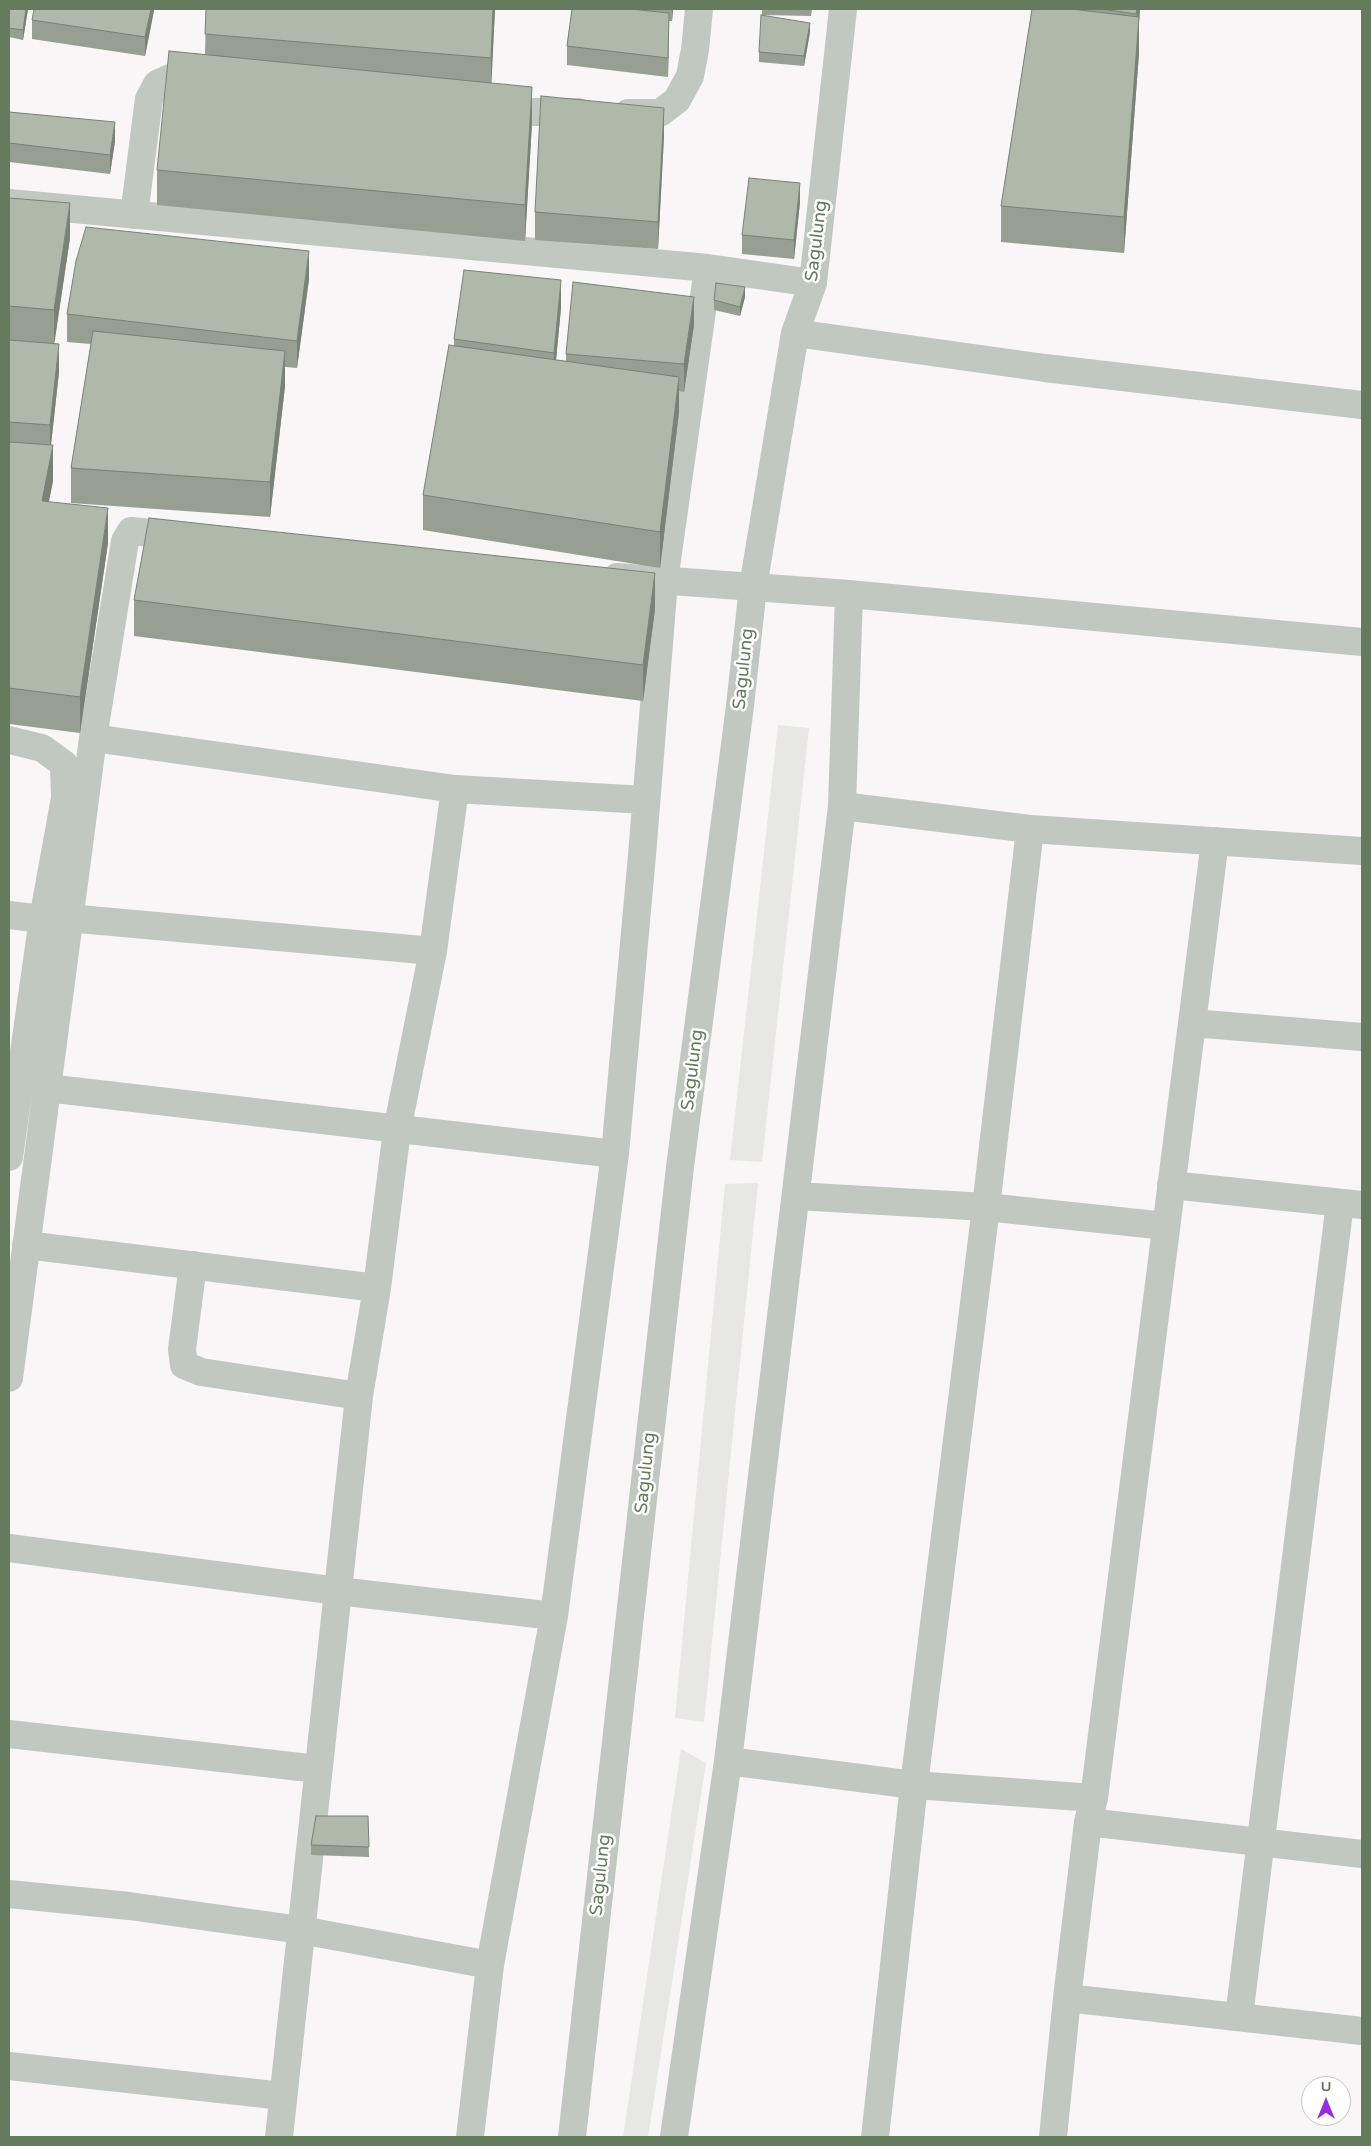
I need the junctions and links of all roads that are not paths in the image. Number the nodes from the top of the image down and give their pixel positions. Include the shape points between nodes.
1 (699, 9) edge
2 (843, 9) edge
3 (228, 83) edge
4 (466, 106) edge
5 (9, 203) edge
6 (134, 215) junction
7 (708, 268) junction
8 (813, 283) junction
9 (795, 332) junction
10 (1362, 405) edge
11 (209, 539) edge
12 (590, 575) edge
13 (664, 581) junction
14 (753, 587) junction
15 (849, 594) junction
16 (1362, 642) edge
17 (92, 738) junction
18 (9, 740) edge
19 (455, 790) junction
20 (645, 800) junction
21 (842, 806) junction
22 (1030, 829) junction
23 (1215, 842) junction
24 (1362, 851) edge
25 (9, 915) edge
26 (56, 918) junction
27 (433, 951) junction
28 (1192, 1023) junction
29 (1362, 1038) edge
30 (47, 1088) junction
31 (13, 1100) edge
32 (397, 1130) junction
33 (615, 1154) junction
34 (9, 1158) edge
35 (1171, 1185) junction
36 (796, 1196) junction
37 (1351, 1204) edge
38 (986, 1207) junction
39 (1166, 1226) junction
40 (26, 1245) junction
41 (193, 1265) junction
42 (377, 1288) junction
43 (9, 1378) edge
44 (360, 1396) junction
45 (9, 1548) edge
46 (338, 1591) junction
47 (554, 1616) junction
48 (9, 1734) edge
49 (728, 1761) junction
50 (318, 1769) junction
51 (914, 1784) junction
52 (1091, 1810) junction
53 (1260, 1842) junction
54 (1362, 1854) edge
55 (9, 1894) edge
56 (301, 1930) junction
57 (490, 1965) junction
58 (1067, 1998) junction
59 (1239, 2017) junction
60 (1362, 2031) edge
61 (9, 2066) edge
62 (283, 2096) junction
63 (279, 2137) edge
64 (470, 2137) edge
65 (572, 2137) edge
66 (674, 2137) edge
67 (875, 2137) edge
68 (1053, 2137) edge

1 - 4 street via 690,76 678,100 660,113 525,112
2 - 8 street, Sagulung
3 - 6 street via 170,78 157,84 149,99
5 - 6 street
6 - 7 street
7 - 8 street
7 - 13 street
8 - 9 street, Sagulung
9 - 10 street via 1045,368
9 - 14 street, Sagulung
11 - 17 street via 131,531 125,540
12 - 13 street
13 - 14 street
13 - 20 street
14 - 15 street
14 - 65 street, Sagulung via 680,1167
15 - 16 street
15 - 21 street
17 - 19 street
17 - 26 street
18 - 26 street via 42,748 64,764 65,798
19 - 20 street
19 - 27 street
20 - 33 street
21 - 22 street
21 - 36 street
22 - 23 street
22 - 38 street
23 - 24 street
23 - 28 street
25 - 26 street
26 - 27 street
26 - 30 street
26 - 31 street
27 - 32 street
28 - 29 street
28 - 35 street
30 - 32 street
30 - 40 street
31 - 34 street
32 - 33 street
32 - 42 street
33 - 47 street
35 - 37 street
35 - 39 street
36 - 38 street
36 - 49 street
37 - 53 street
38 - 39 street
38 - 51 street
39 - 52 street
40 - 41 street
40 - 43 street
41 - 42 street
41 - 44 street via 182,1349 184,1365 201,1372
42 - 44 street
44 - 46 street
45 - 46 street
46 - 47 street
46 - 50 street
47 - 57 street
48 - 50 street
49 - 51 street
49 - 66 street
50 - 56 street
51 - 52 street
51 - 67 street
52 - 53 street
52 - 58 street
53 - 54 street
53 - 59 street
55 - 56 street via 129,1906
56 - 57 street
56 - 62 street
57 - 64 street
58 - 59 street
58 - 68 street
59 - 60 street
61 - 62 street
62 - 63 street

